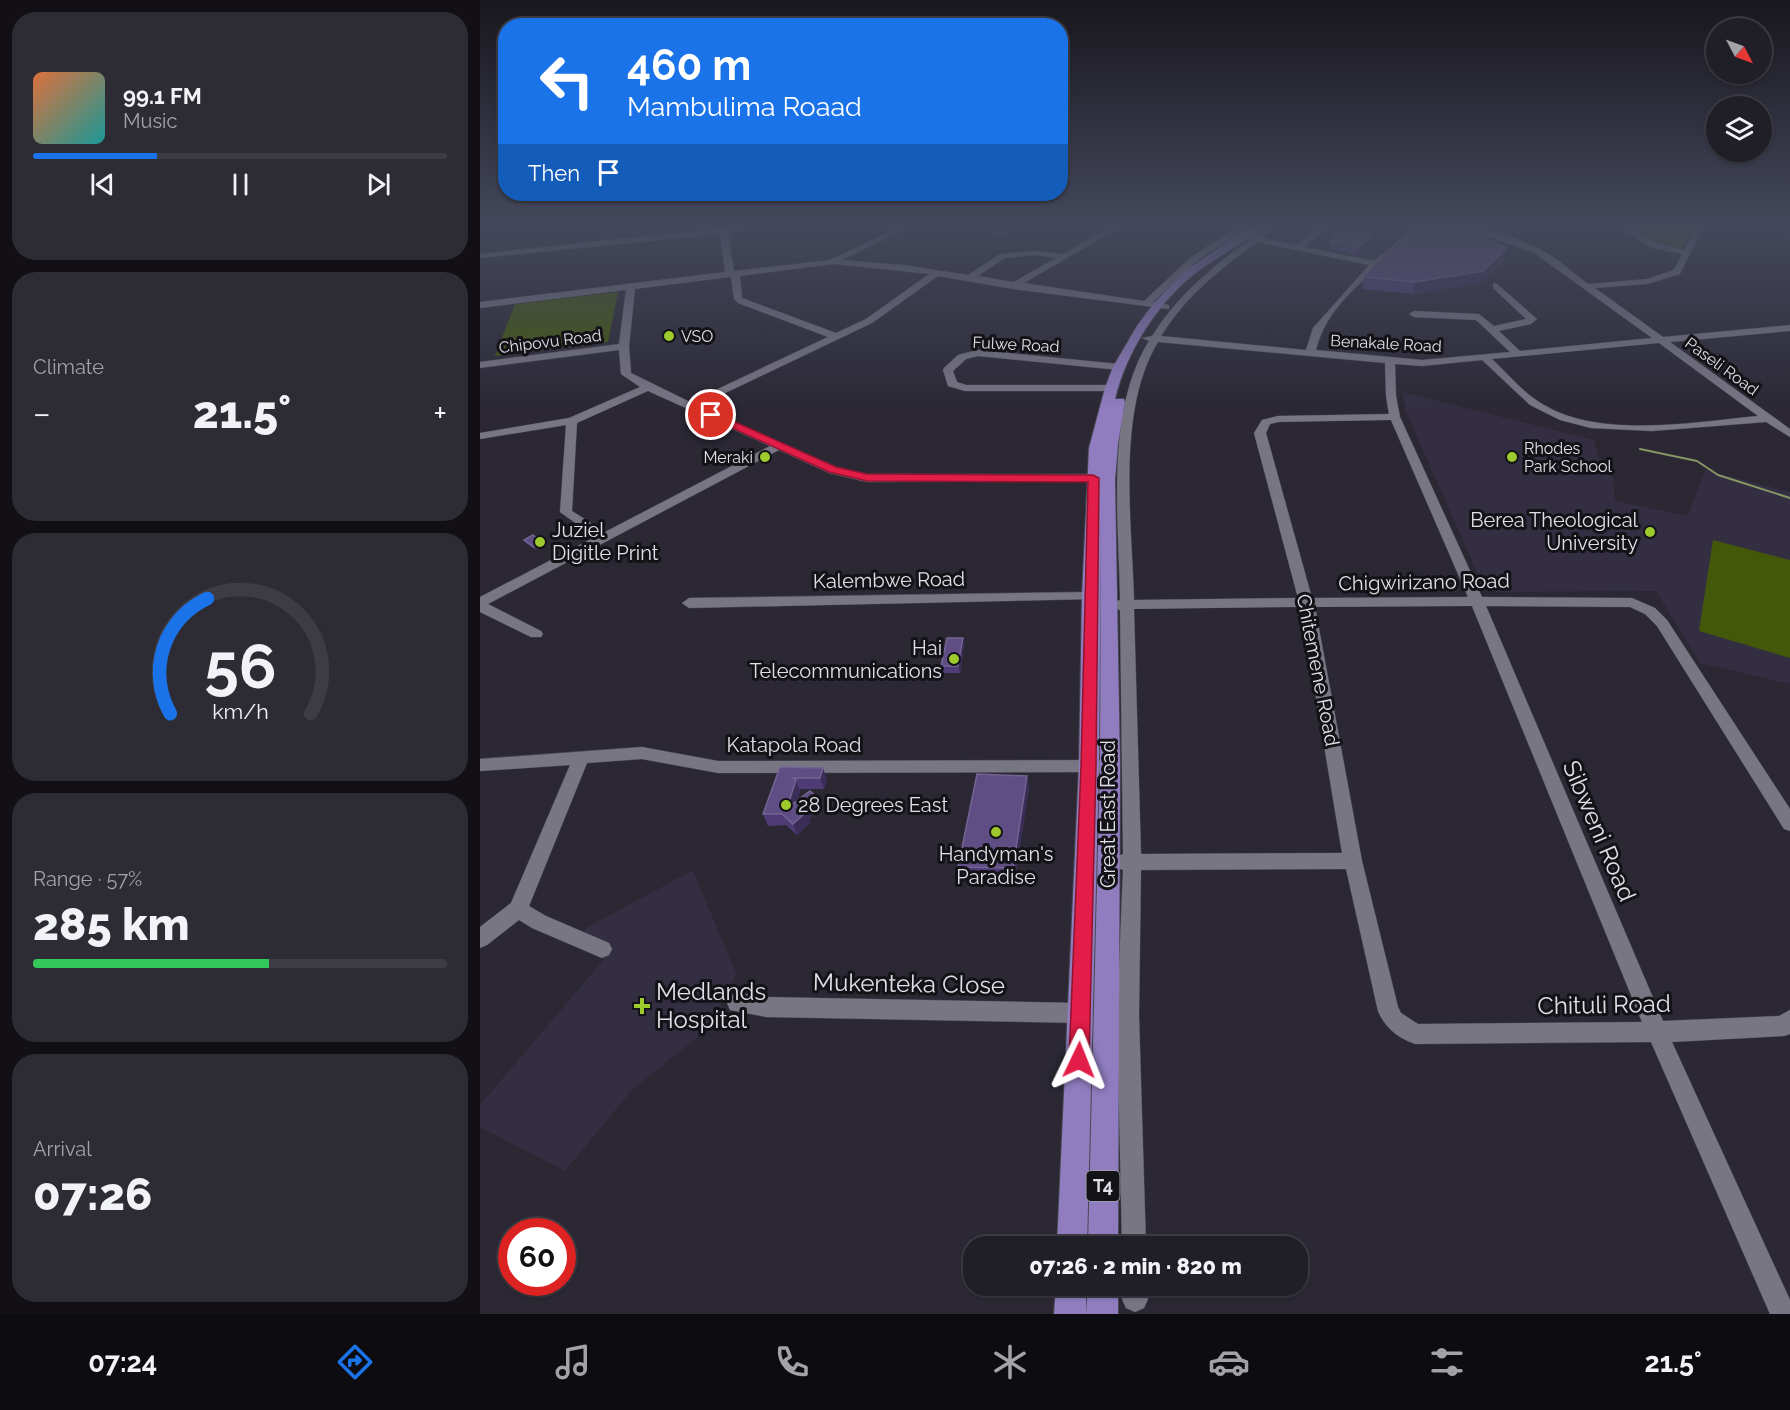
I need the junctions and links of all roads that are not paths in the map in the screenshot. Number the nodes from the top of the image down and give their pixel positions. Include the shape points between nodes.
1 (628, 287) edge
2 (631, 287) edge
3 (735, 287) edge
4 (917, 287) edge
5 (1023, 287) edge
6 (1171, 287) edge
7 (1180, 287) edge
8 (1195, 287) edge
9 (1353, 287) edge
10 (1497, 287) edge
11 (1591, 287) edge
12 (480, 304) edge
13 (1156, 305) junction
14 (1414, 314) dead end
15 (1790, 328) edge
16 (1492, 329) junction
17 (837, 337) junction
18 (1150, 338) junction
19 (1661, 340) junction
20 (624, 346) junction
21 (1310, 354) junction
22 (1519, 355) junction
23 (1486, 358) junction
24 (1390, 361) junction
25 (480, 365) edge
26 (1119, 367) junction
27 (648, 387) junction
28 (1111, 388) junction
29 (691, 405) junction
30 (1395, 417) junction
31 (1769, 418) junction
32 (572, 422) junction
33 (1790, 434) edge
34 (480, 436) edge
35 (778, 446) junction
36 (1093, 478) junction
37 (605, 538) junction
38 (1090, 596) junction
39 (1477, 601) junction
40 (689, 603) dead end
41 (480, 604) edge
42 (1307, 604) junction
43 (1108, 605) junction
44 (1126, 605) junction
45 (536, 634) dead end
46 (581, 758) junction
47 (480, 765) edge
48 (1099, 766) junction
49 (1790, 825) edge
50 (1353, 861) junction
51 (1120, 862) junction
52 (518, 909) junction
53 (480, 939) edge
54 (602, 949) dead end
55 (736, 1003) dead end
56 (1080, 1013) junction
57 (1790, 1020) edge
58 (1657, 1032) junction
59 (1415, 1034) joint
60 (1072, 1236) edge
61 (1103, 1236) edge
62 (1134, 1236) edge
63 (1071, 1296) edge
64 (1102, 1296) edge
65 (1070, 1314) edge
66 (1102, 1314) edge
67 (1783, 1314) edge

1 - 12 street
2 - 20 street
3 - 17 street via 741,302
4 - 17 street via 875,318
5 - 13 street
6 - 13 street
7 - 13 main road, Great East Road / T4
8 - 18 street
9 - 21 street via 1318,327
10 - 16 street via 1532,319
11 - 19 street, Paseli Road
13 - 18 main road, Great East Road / T4
13 - 26 main road, Great East Road / T4
14 - 16 street via 1472,315
15 - 19 street, Benakale Road
16 - 22 street
17 - 29 street
18 - 21 street, Benakale Road
18 - 43 main road, Great East Road / T4 via 1128,369 1111,444
18 - 44 street via 1139,369 1124,446
19 - 22 street, Benakale Road
19 - 31 street, Paseli Road
20 - 25 street, Chipovu Road
20 - 27 street via 626,374
21 - 24 street, Benakale Road
22 - 23 street, Benakale Road
23 - 24 street, Benakale Road via 1425,363
23 - 31 street via 1532,402 1557,416 1581,423 1678,426
24 - 30 street, Sibweni Road via 1390,396
26 - 28 main road, Great East Road / T4
26 - 28 street, Fulwe Road via 978,353 962,357 948,370 952,384 965,388
27 - 29 street
27 - 32 street
28 - 36 main road, Great East Road / T4
29 - 35 street
30 - 39 street, Sibweni Road
30 - 42 street, Chitemene Road via 1278,419 1266,422 1260,433
31 - 33 street, Paseli Road
32 - 34 street
32 - 37 street via 566,512
35 - 36 street via 833,470 867,478
35 - 37 street
36 - 38 main road, Great East Road / T4
37 - 41 street
38 - 40 street, Kalembwe Road
38 - 48 main road, Great East Road / T4
39 - 42 street, Chigwirizano Road
39 - 49 street, Chigwirizano Road via 1632,603 1650,611 1662,623
39 - 58 street, Sibweni Road
41 - 45 street
42 - 44 street, Chigwirizano Road
42 - 50 street, Chitemene Road
43 - 44 street, Chigwirizano Road
43 - 48 main road, Great East Road / T4
44 - 51 street
46 - 47 street, Katapola Road
46 - 48 street, Katapola Road via 642,753 718,766
46 - 52 street
48 - 51 main road, Great East Road / T4
48 - 56 main road, Great East Road / T4
50 - 51 street
50 - 59 street, Chitemene Road via 1388,1011
51 - 61 main road, Great East Road / T4
51 - 62 street
52 - 53 street
52 - 54 street
55 - 56 street, Mukenteka Close via 766,1007
56 - 60 main road, Great East Road / T4
57 - 58 street, Chituli Road via 1784,1026
58 - 59 street, Chituli Road
58 - 67 street, Sibweni Road
63 - 65 main road
64 - 66 main road

